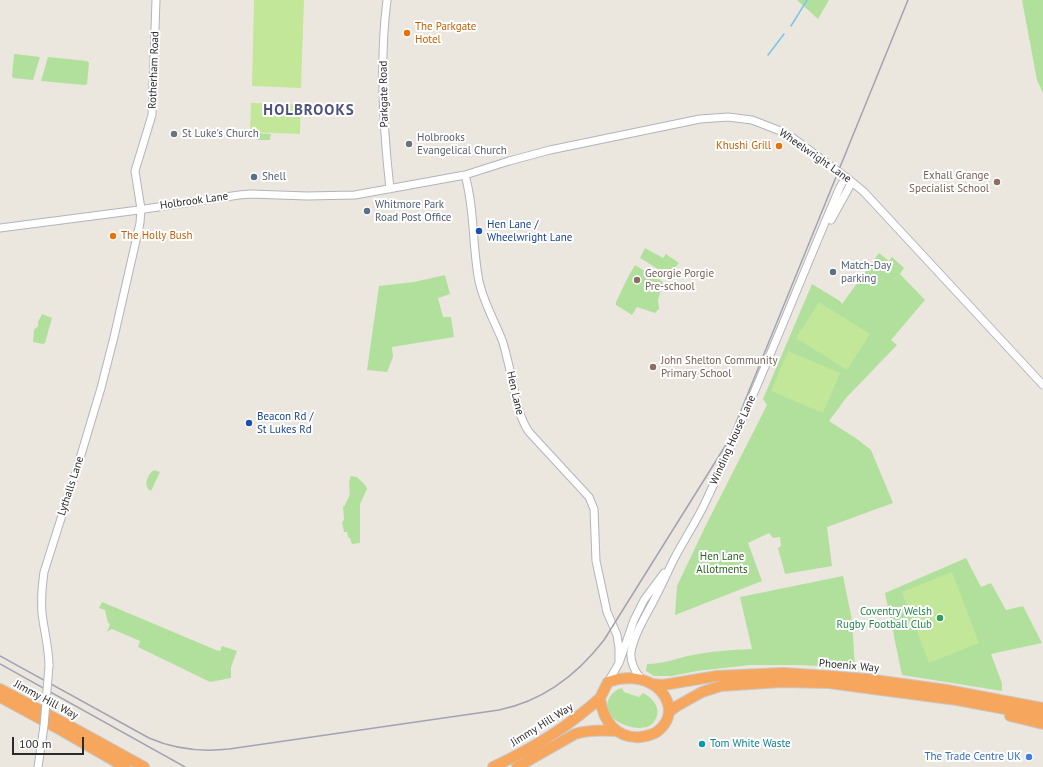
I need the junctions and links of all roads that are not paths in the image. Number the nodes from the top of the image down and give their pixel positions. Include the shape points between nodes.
1 (156, 0) edge
2 (387, 0) edge
3 (465, 175) junction
4 (849, 179) junction
5 (390, 188) junction
6 (141, 209) junction
7 (0, 228) edge
8 (1043, 385) edge
9 (674, 558) junction
10 (617, 635) junction
11 (626, 643) junction
12 (631, 653) junction
13 (619, 662) junction
14 (642, 679) junction
15 (608, 682) junction
16 (652, 684) junction
17 (866, 688) junction
18 (0, 689) edge
19 (0, 697) edge
20 (600, 698) junction
21 (1043, 708) edge
22 (669, 712) junction
23 (1043, 716) edge
24 (1043, 724) edge
25 (616, 731) junction
26 (38, 767) edge
27 (126, 767) edge
28 (144, 767) edge
29 (493, 767) edge
30 (518, 767) edge

1 - 6 street, Rotherham Road via 152,115 135,170
2 - 5 street, Parkgate Road via 383,98
3 - 4 street, Wheelwright Lane via 550,150 700,119 728,117 752,120 782,131
3 - 5 street, Wheelwright Lane
3 - 10 street, Hen Lane via 471,202 479,281 502,342 514,385 518,412 524,425 592,503 596,561 607,612
4 - 8 street, Wheelwright Lane via 888,216
4 - 9 street, Winding House Lane via 803,274 750,404 704,506
5 - 6 street, Holbrook Lane via 341,196 239,195
6 - 7 street, Holbrook Lane
6 - 26 street, Lythalls Lane, bridge via 139,229 103,380 44,572 42,612 49,666
9 - 11 street, Winding House Lane via 644,600
9 - 12 street, Winding House Lane via 644,617
10 - 11 street, Hen Lane
10 - 13 street, Hen Lane
11 - 12 street, Hen Lane
11 - 13 street, Winding House Lane
12 - 14 street via 633,666
13 - 15 street, Winding House Lane
14 - 15 highway via 624,678
14 - 16 highway
15 - 20 highway
16 - 21 highway, Phoenix Way via 664,685 724,676 829,676 947,690
16 - 22 highway via 664,695
17 - 22 highway, Phoenix Way via 829,683 781,682 721,686 702,692
17 - 23 highway, Phoenix Way via 957,700
17 - 24 highway via 990,711
18 - 28 highway, Jimmy Hill Way
19 - 27 highway, Jimmy Hill Way via 60,728
20 - 25 highway via 603,713
20 - 29 highway, Jimmy Hill Way via 553,734
22 - 25 highway via 660,729 652,735 633,737
25 - 30 highway via 574,734

